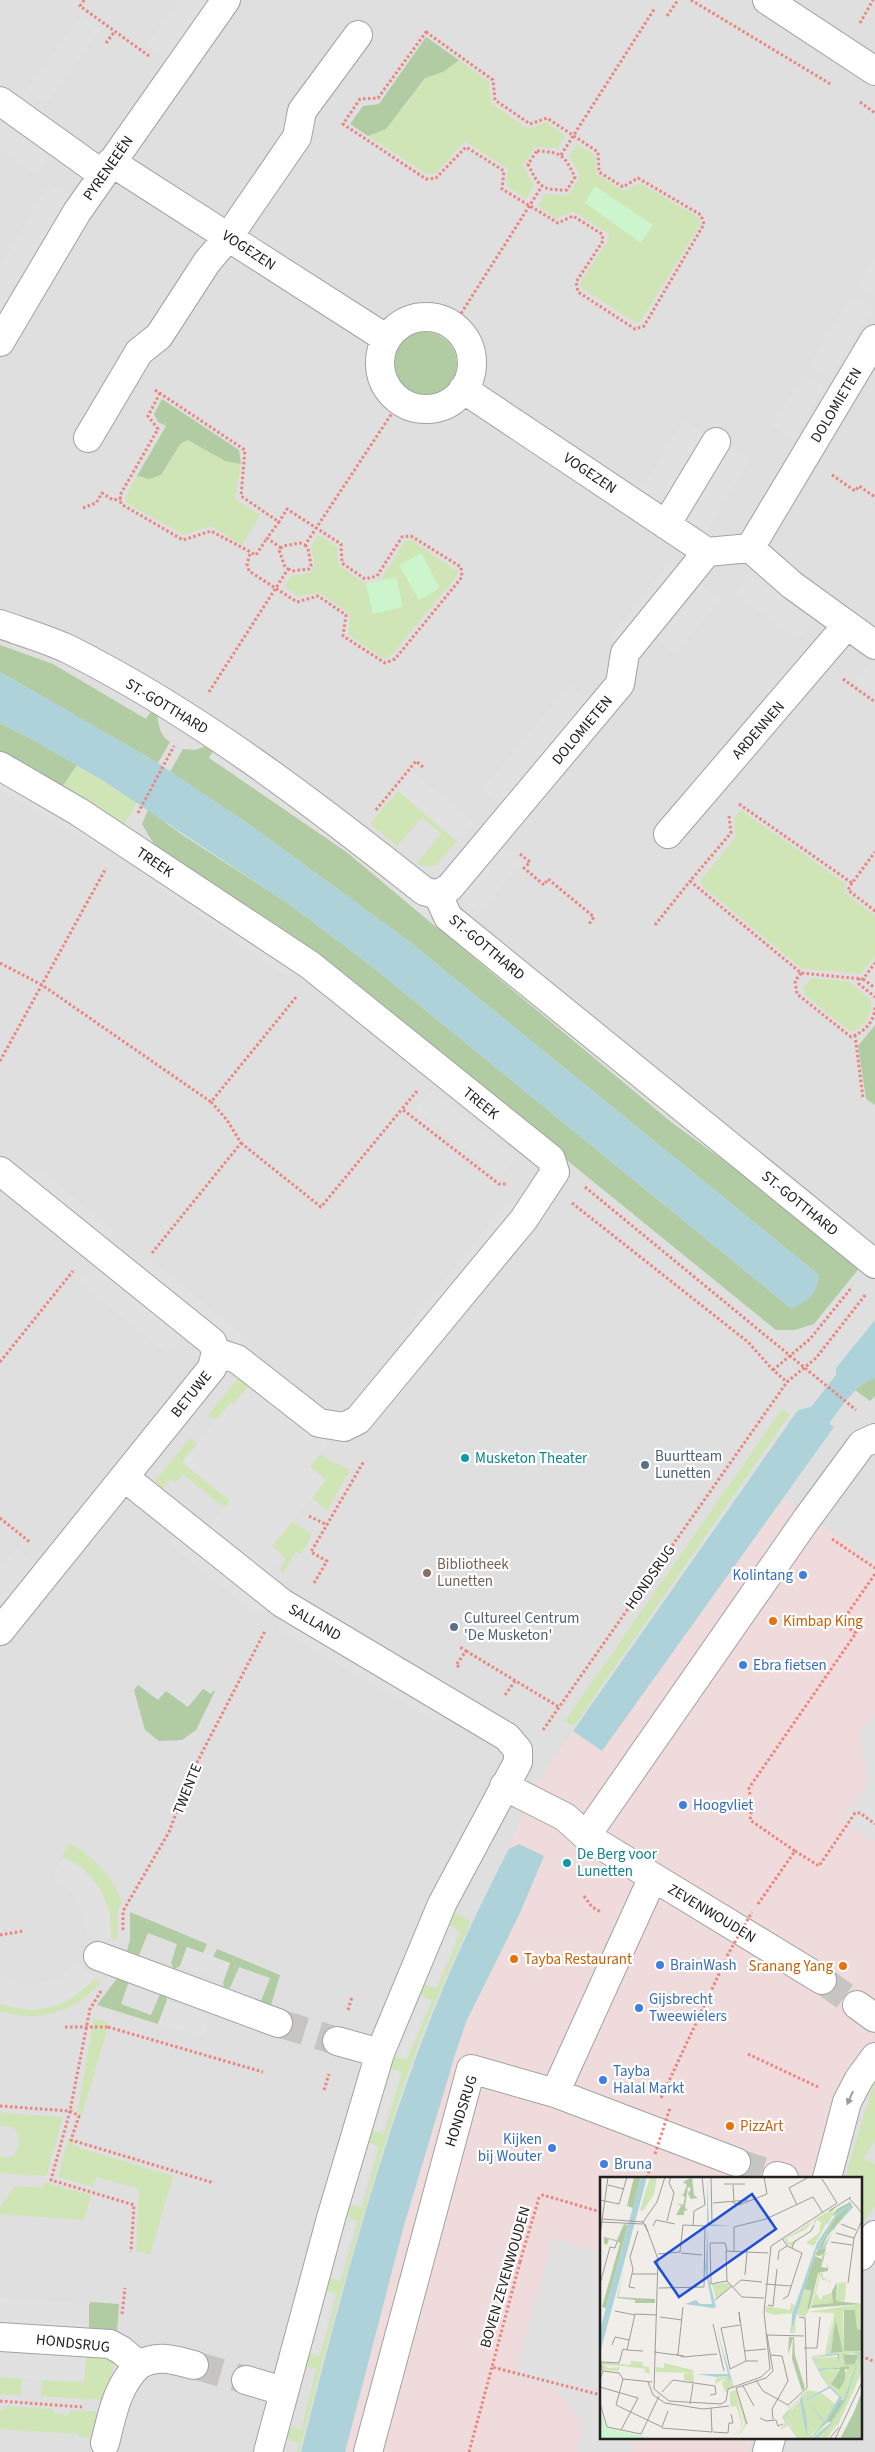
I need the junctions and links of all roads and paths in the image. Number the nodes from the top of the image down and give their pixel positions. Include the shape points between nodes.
1 (84, 0) edge
2 (226, 0) edge
3 (678, 0) edge
4 (691, 0) edge
5 (767, 0) edge
6 (873, 0) edge
7 (655, 8) dead end
8 (667, 16) dead end
9 (807, 24) junction
10 (859, 24) dead end
11 (115, 31) junction
12 (358, 35) dead end
13 (106, 43) dead end
14 (875, 50) edge
15 (875, 70) edge
16 (174, 73) junction
17 (833, 86) dead end
18 (858, 100) dead end
19 (0, 101) edge
20 (875, 113) edge
21 (573, 135) junction
22 (561, 155) junction
23 (107, 168) junction
24 (542, 186) junction
25 (529, 207) junction
26 (239, 243) junction
27 (453, 326) junction
28 (386, 339) junction
29 (875, 339) edge
30 (0, 342) edge
31 (127, 371) junction
32 (463, 389) junction
33 (160, 394) junction
34 (400, 401) junction
35 (88, 438) dead end
36 (716, 442) dead end
37 (805, 457) junction
38 (875, 497) edge
39 (120, 499) junction
40 (83, 508) dead end
41 (279, 522) junction
42 (666, 525) junction
43 (316, 528) junction
44 (267, 538) junction
45 (304, 545) junction
46 (281, 548) junction
47 (750, 548) junction
48 (707, 552) junction
49 (250, 554) junction
50 (288, 569) junction
51 (276, 588) junction
52 (0, 624) edge
53 (846, 625) junction
54 (875, 645) edge
55 (817, 661) junction
56 (875, 702) edge
57 (193, 719) junction
58 (174, 747) dead end
59 (729, 763) junction
60 (0, 766) edge
61 (423, 767) dead end
62 (739, 804) junction
63 (134, 821) dead end
64 (495, 833) junction
65 (668, 834) dead end
66 (355, 836) junction
67 (875, 852) edge
68 (106, 868) dead end
69 (690, 881) junction
70 (852, 883) junction
71 (438, 895) junction
72 (875, 911) edge
73 (589, 924) dead end
74 (655, 924) dead end
75 (0, 963) edge
76 (875, 963) edge
77 (317, 970) junction
78 (801, 974) junction
79 (861, 979) junction
80 (42, 985) junction
81 (875, 988) edge
82 (875, 997) edge
83 (875, 1005) edge
84 (855, 1035) junction
85 (0, 1061) edge
86 (863, 1098) dead end
87 (211, 1102) junction
88 (402, 1109) dead end
89 (241, 1143) junction
90 (0, 1171) edge
91 (555, 1172) junction
92 (101, 1254) junction
93 (871, 1271) edge
94 (131, 1278) junction
95 (216, 1352) junction
96 (788, 1356) junction
97 (0, 1362) edge
98 (773, 1370) dead end
99 (804, 1370) junction
100 (851, 1406) dead end
101 (875, 1438) edge
102 (364, 1462) dead end
103 (124, 1477) junction
104 (309, 1516) dead end
105 (0, 1518) edge
106 (327, 1524) junction
107 (825, 1534) dead end
108 (55, 1562) junction
109 (875, 1568) edge
110 (875, 1574) edge
111 (290, 1608) junction
112 (0, 1631) edge
113 (460, 1648) dead end
114 (466, 1651) junction
115 (464, 1670) dead end
116 (516, 1681) junction
117 (500, 1693) dead end
118 (559, 1707) junction
119 (518, 1750) junction
120 (504, 1786) junction
121 (875, 1824) edge
122 (586, 1836) junction
123 (796, 1851) junction
124 (653, 1877) junction
125 (584, 1896) dead end
126 (588, 1902) dead end
127 (24, 1930) dead end
128 (0, 1935) edge
129 (108, 1959) junction
130 (822, 1980) tunnel mouth
131 (278, 2023) tunnel mouth
132 (65, 2027) dead end
133 (337, 2041) tunnel mouth
134 (380, 2053) junction
135 (748, 2054) dead end
136 (875, 2057) edge
137 (263, 2072) dead end
138 (555, 2093) junction
139 (659, 2102) dead end
140 (847, 2102) junction
141 (664, 2105) dead end
142 (0, 2106) edge
143 (70, 2110) junction
144 (655, 2154) dead end
145 (736, 2162) tunnel mouth
146 (827, 2177) edge
147 (214, 2182) dead end
148 (600, 2212) edge
149 (875, 2235) edge
150 (131, 2252) dead end
151 (862, 2254) edge
152 (0, 2337) edge
153 (862, 2356) edge
154 (875, 2362) edge
155 (139, 2365) junction
156 (194, 2365) tunnel mouth
157 (492, 2367) junction
158 (246, 2380) tunnel mouth
159 (283, 2391) junction
160 (600, 2395) edge
161 (0, 2401) edge
162 (113, 2409) junction
163 (105, 2443) dead end
164 (268, 2452) edge
165 (368, 2452) edge
166 (469, 2452) edge

1 - 11 path via 80,6
2 - 16 street, PYRENEEËN
3 - 8 path
4 - 17 path
5 - 9 street
6 - 10 path
7 - 21 path
9 - 14 street
9 - 15 street
11 - 13 path
11 - 16 path
12 - 26 street via 302,111 297,137
16 - 23 street, PYRENEEËN
18 - 20 path
19 - 23 street, VOGEZEN
21 - 22 path
21 - 25 path via 598,152 599,172 623,187 638,178 701,214 704,224 644,326 635,329 578,292 576,282 603,241 602,234 573,216 558,223
21 - 25 path via 547,118 530,124 494,100 493,80 426,32 378,98 360,99 343,124 426,179 436,178 466,147 504,172 502,190
22 - 24 path via 537,151 528,164
22 - 24 path via 575,177 567,190 548,190
23 - 26 street, VOGEZEN
23 - 30 street, PYRENEEËN via 77,212
24 - 25 path
25 - 27 path
26 - 28 street, VOGEZEN
26 - 31 street via 206,262 159,336 139,352
27 - 28 street via 440,319 425,317 410,320
27 - 32 street via 470,349 470,377
28 - 34 street via 381,352 383,380 390,393
29 - 37 street, DOLOMIETEN
31 - 33 path
31 - 35 street
32 - 34 street via 454,400 428,409 414,408
32 - 42 street, VOGEZEN
33 - 39 path via 148,416 158,429
33 - 41 path via 245,450 241,496
34 - 43 path
36 - 42 street
37 - 38 path via 855,491 859,486
37 - 47 street, DOLOMIETEN
39 - 40 path via 113,500 102,493 96,503
39 - 49 path via 121,504 183,540 211,531
41 - 43 path via 287,509
41 - 44 path
42 - 48 street, VOGEZEN
43 - 45 path
43 - 51 path via 342,544 342,563 365,579 377,576 402,537 411,536 461,567 462,577 395,658 386,663 344,636 346,615 318,596 296,602
44 - 46 path
44 - 49 path via 256,555
45 - 46 path via 300,543
45 - 50 path via 308,548 309,569
46 - 50 path via 279,550
47 - 48 street
47 - 53 street via 792,586
48 - 64 street, DOLOMIETEN via 625,653 620,684
49 - 51 path via 249,571
50 - 51 path
51 - 57 path
52 - 57 street, ST.-GOTTHARD via 66,648
53 - 54 street
53 - 55 street, ARDENNEN
55 - 56 path
55 - 59 street, ARDENNEN
57 - 66 street, ST.-GOTTHARD
58 - 63 path
59 - 62 path via 751,782 752,788
59 - 65 street, ARDENNEN
60 - 77 street, TREEK via 79,812
61 - 66 path via 416,761
62 - 69 path via 728,817 731,833
62 - 70 path
64 - 71 street, DOLOMIETEN via 450,887
64 - 73 path via 530,862 524,868 544,885 548,879 594,917
66 - 71 street, ST.-GOTTHARD via 424,891
67 - 70 path
68 - 80 path
69 - 74 path
69 - 78 path
70 - 72 path via 848,890
71 - 93 street, ST.-GOTTHARD via 448,916
75 - 80 path
76 - 79 path
77 - 87 path
77 - 91 street, TREEK via 551,1159
78 - 79 path
78 - 84 path via 795,981 797,994 851,1037
79 - 81 path
79 - 82 path via 859,984
80 - 85 path
80 - 87 path
83 - 84 path via 875,1016 863,1032
84 - 86 path
87 - 89 path
88 - 89 path via 321,1207
89 - 94 path
90 - 92 street, BETUWE
91 - 95 street via 524,1220 358,1420 344,1426 319,1422 237,1359
91 - 96 path via 586,1188
92 - 94 street, BETUWE
92 - 97 path via 83,1275 75,1269
93 - 96 path via 865,1270 810,1339
93 - 99 path, HONDSRUG via 816,1358
94 - 95 street, BETUWE via 212,1342
95 - 103 street, BETUWE via 212,1368
96 - 98 path
96 - 99 path
99 - 100 path
99 - 118 path, HONDSRUG via 787,1382
101 - 122 street via 862,1444 806,1520
102 - 106 path
103 - 108 street, BETUWE
103 - 111 street, SALLAND
104 - 106 path
105 - 108 path
106 - 111 path, TWENTE via 311,1552 327,1561
107 - 109 path
108 - 112 street, BETUWE
110 - 123 path via 841,1623 856,1633 749,1788 750,1820
111 - 119 street, SALLAND via 507,1737
111 - 129 path, TWENTE via 261,1637 190,1776 169,1832 123,1911 123,1937
113 - 114 path
114 - 115 path via 456,1665
114 - 116 path
116 - 117 path via 506,1696
116 - 118 path
118 - 119 path, HONDSRUG via 538,1737
119 - 120 street via 518,1762
120 - 122 street via 565,1816
120 - 134 street via 442,1904
121 - 123 path via 860,1813 855,1814 819,1866
122 - 124 street
123 - 139 path, bridge via 752,1912 727,1956
124 - 130 street, ZEVENWOUDEN
124 - 138 street
125 - 126 path
127 - 128 path
129 - 131 street
129 - 143 path, TWENTE via 108,1982 90,2009
132 - 137 path, bridge via 108,2027
133 - 134 street
134 - 159 street
135 - 140 path
136 -> 140 street via 858,2079
138 - 145 street
138 - 165 street, HONDSRUG via 471,2069
140 - 146 street
141 - 144 path, bridge via 670,2108
142 - 143 path
143 - 147 path via 78,2116 71,2140
143 - 150 path, TWENTE via 51,2180 134,2205
148 - 157 path, BOVEN ZEVENWOUDEN, bridge via 543,2196 539,2198
149 - 151 street
152 - 155 street, HONDSRUG via 110,2344
153 - 154 path
155 - 156 street via 164,2358
155 - 162 street via 124,2384
157 - 160 path, BOVEN ZEVENWOUDEN
157 - 166 path, BOVEN ZEVENWOUDEN
158 - 159 street
159 - 164 street
161 - 162 path
162 - 163 street

